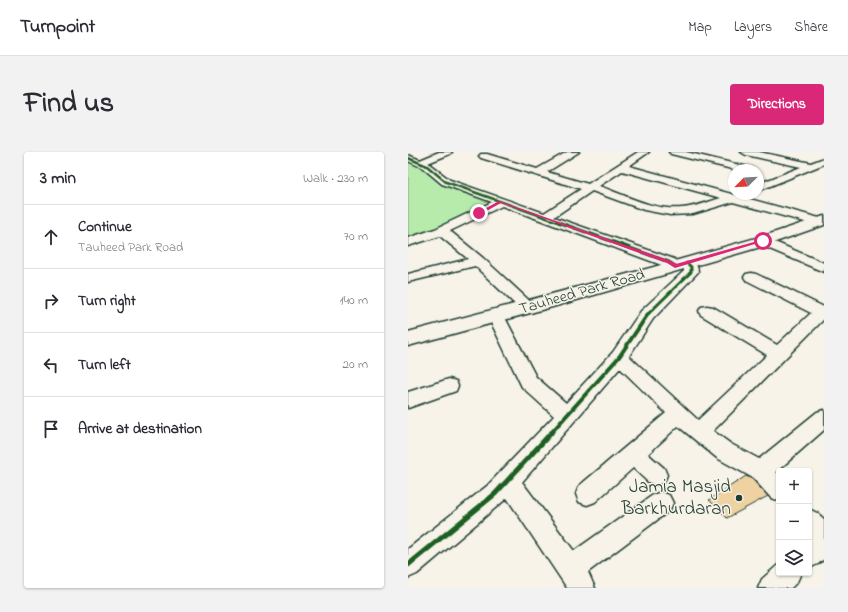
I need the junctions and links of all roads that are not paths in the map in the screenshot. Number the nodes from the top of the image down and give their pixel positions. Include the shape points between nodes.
1 (447, 152) edge
2 (574, 152) edge
3 (644, 152) edge
4 (674, 152) edge
5 (716, 152) edge
6 (746, 152) edge
7 (507, 155) dead end
8 (484, 156) dead end
9 (408, 158) edge
10 (496, 160) junction
11 (706, 160) junction
12 (824, 161) edge
13 (420, 163) junction
14 (728, 165) edge
15 (811, 166) junction
16 (620, 168) junction
17 (539, 172) junction
18 (766, 174) dead end
19 (781, 178) junction
20 (764, 185) edge
21 (590, 188) junction
22 (728, 193) edge
23 (728, 199) edge
24 (751, 200) edge
25 (501, 202) junction
26 (546, 217) junction
27 (820, 224) edge
28 (442, 231) junction
29 (763, 241) junction
30 (408, 242) edge
31 (478, 261) junction
32 (681, 264) junction
33 (824, 268) edge
34 (751, 277) dead end
35 (408, 278) edge
36 (528, 308) junction
37 (707, 311) dead end
38 (823, 313) edge
39 (496, 316) junction
40 (408, 339) edge
41 (779, 354) junction
42 (619, 357) junction
43 (449, 386) dead end
44 (408, 400) edge
45 (679, 413) junction
46 (566, 415) junction
47 (824, 418) edge
48 (699, 432) junction
49 (633, 454) junction
50 (761, 471) junction
51 (656, 475) dead end
52 (508, 481) junction
53 (776, 487) edge
54 (587, 494) dead end
55 (661, 503) dead end
56 (812, 524) edge
57 (824, 536) edge
58 (824, 542) edge
59 (812, 552) edge
60 (408, 565) edge
61 (785, 576) edge
62 (576, 579) edge
63 (771, 588) edge

1 - 13 street
2 - 17 street
3 - 16 street
4 - 11 street
5 - 11 street
6 - 15 street
7 - 10 street
8 - 10 street
9 - 13 street
10 - 17 street
11 - 14 street
12 - 15 street
13 - 25 street via 446,182
15 - 19 street
16 - 21 street
16 - 22 street
17 - 21 street
18 - 19 street
19 - 20 street
21 - 23 street via 670,212 689,211
21 - 26 street
24 - 27 street
25 - 26 street
25 - 28 street
26 - 32 street via 669,262
27 - 29 main road, Tauheed Park Road
28 - 30 street
28 - 31 street
29 - 32 main road, Tauheed Park Road
29 - 33 street
31 - 35 street
31 - 36 street
32 - 36 main road, Tauheed Park Road
32 - 42 street via 691,267 690,272 648,314
34 - 38 street
36 - 39 main road, Tauheed Park Road
37 - 41 street
38 - 41 street
39 - 40 main road, Tauheed Park Road
39 - 46 street via 529,382
41 - 48 street
42 - 45 street
42 - 46 street
43 - 44 street
45 - 48 street
45 - 49 street
46 - 52 street
47 - 50 street
48 - 50 street via 724,451
49 - 51 street
49 - 54 street
50 - 53 street
52 - 60 street
52 - 62 street
55 - 62 street
56 - 57 street
58 - 59 street
61 - 63 street

